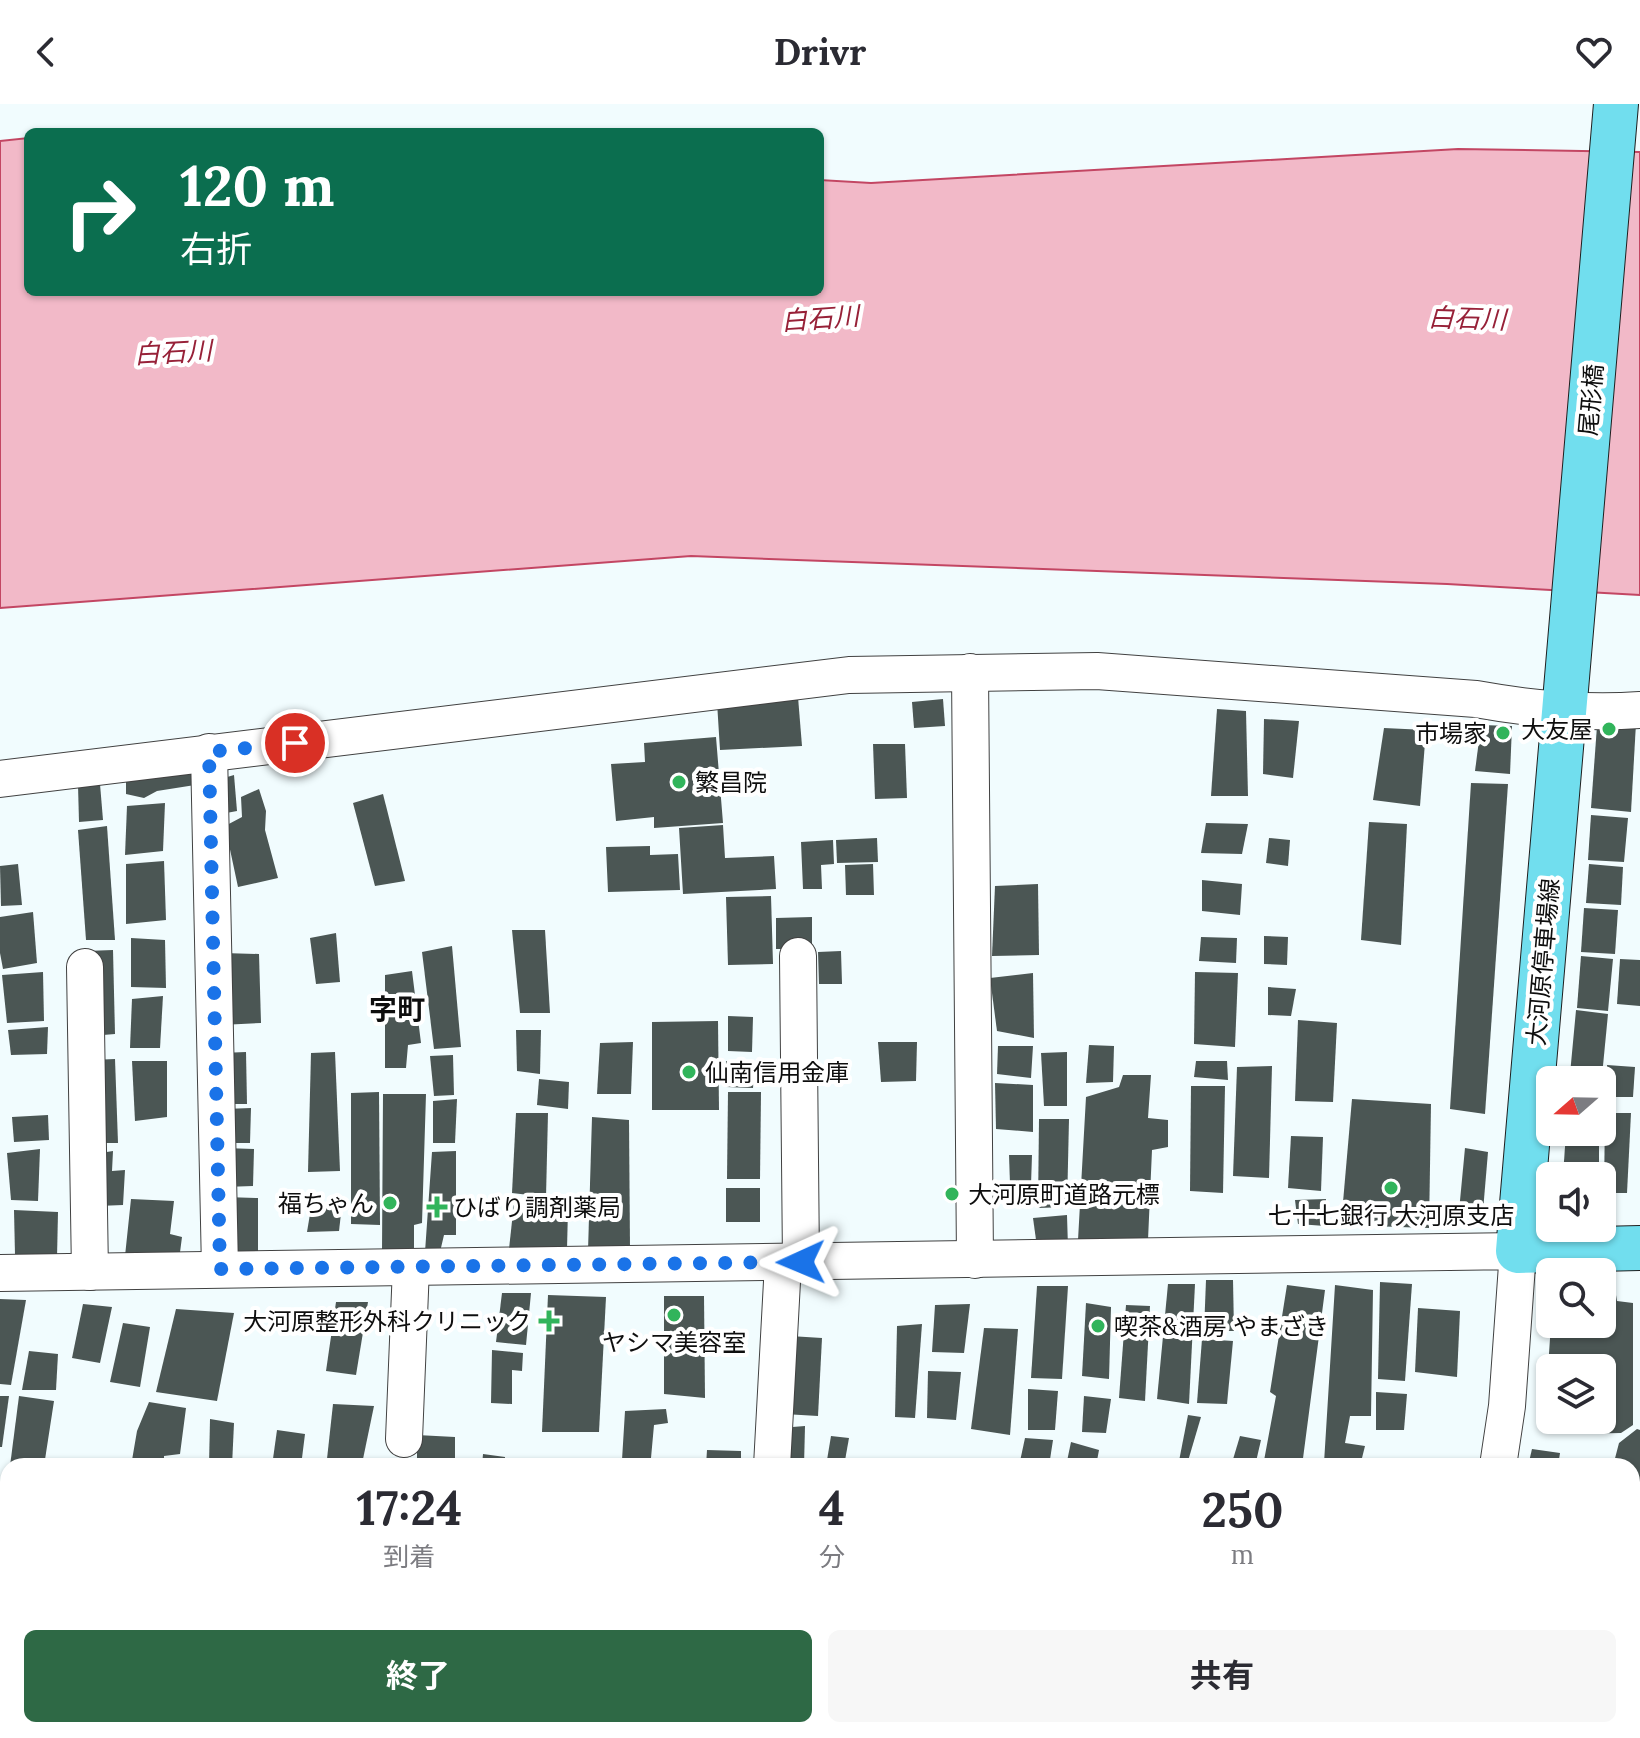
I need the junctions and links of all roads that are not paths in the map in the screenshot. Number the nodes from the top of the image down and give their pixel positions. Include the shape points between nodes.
1 (1616, 104) edge
2 (970, 672) junction
3 (1565, 704) junction
4 (1640, 710) edge
5 (209, 752) junction
6 (0, 779) edge
7 (798, 956) dead end
8 (85, 967) dead end
9 (1640, 1248) edge
10 (1518, 1251) junction
11 (975, 1260) junction
12 (792, 1263) junction
13 (411, 1267) junction
14 (220, 1269) junction
15 (90, 1272) junction
16 (0, 1273) edge
17 (404, 1439) dead end
18 (773, 1458) edge
19 (1499, 1458) edge

1 - 3 main road, 尾形橋
2 - 3 street via 1113,672 1476,699 1533,709
2 - 5 street via 849,675
2 - 11 street
3 - 4 street via 1593,713
3 - 10 main road, 大河原停車場線
5 - 6 street
5 - 14 street
7 - 12 street
8 - 15 street
9 - 10 main road
10 - 11 street
10 - 19 street
11 - 12 street
12 - 13 street
12 - 18 street
13 - 14 street
13 - 17 street
14 - 15 street
15 - 16 street

